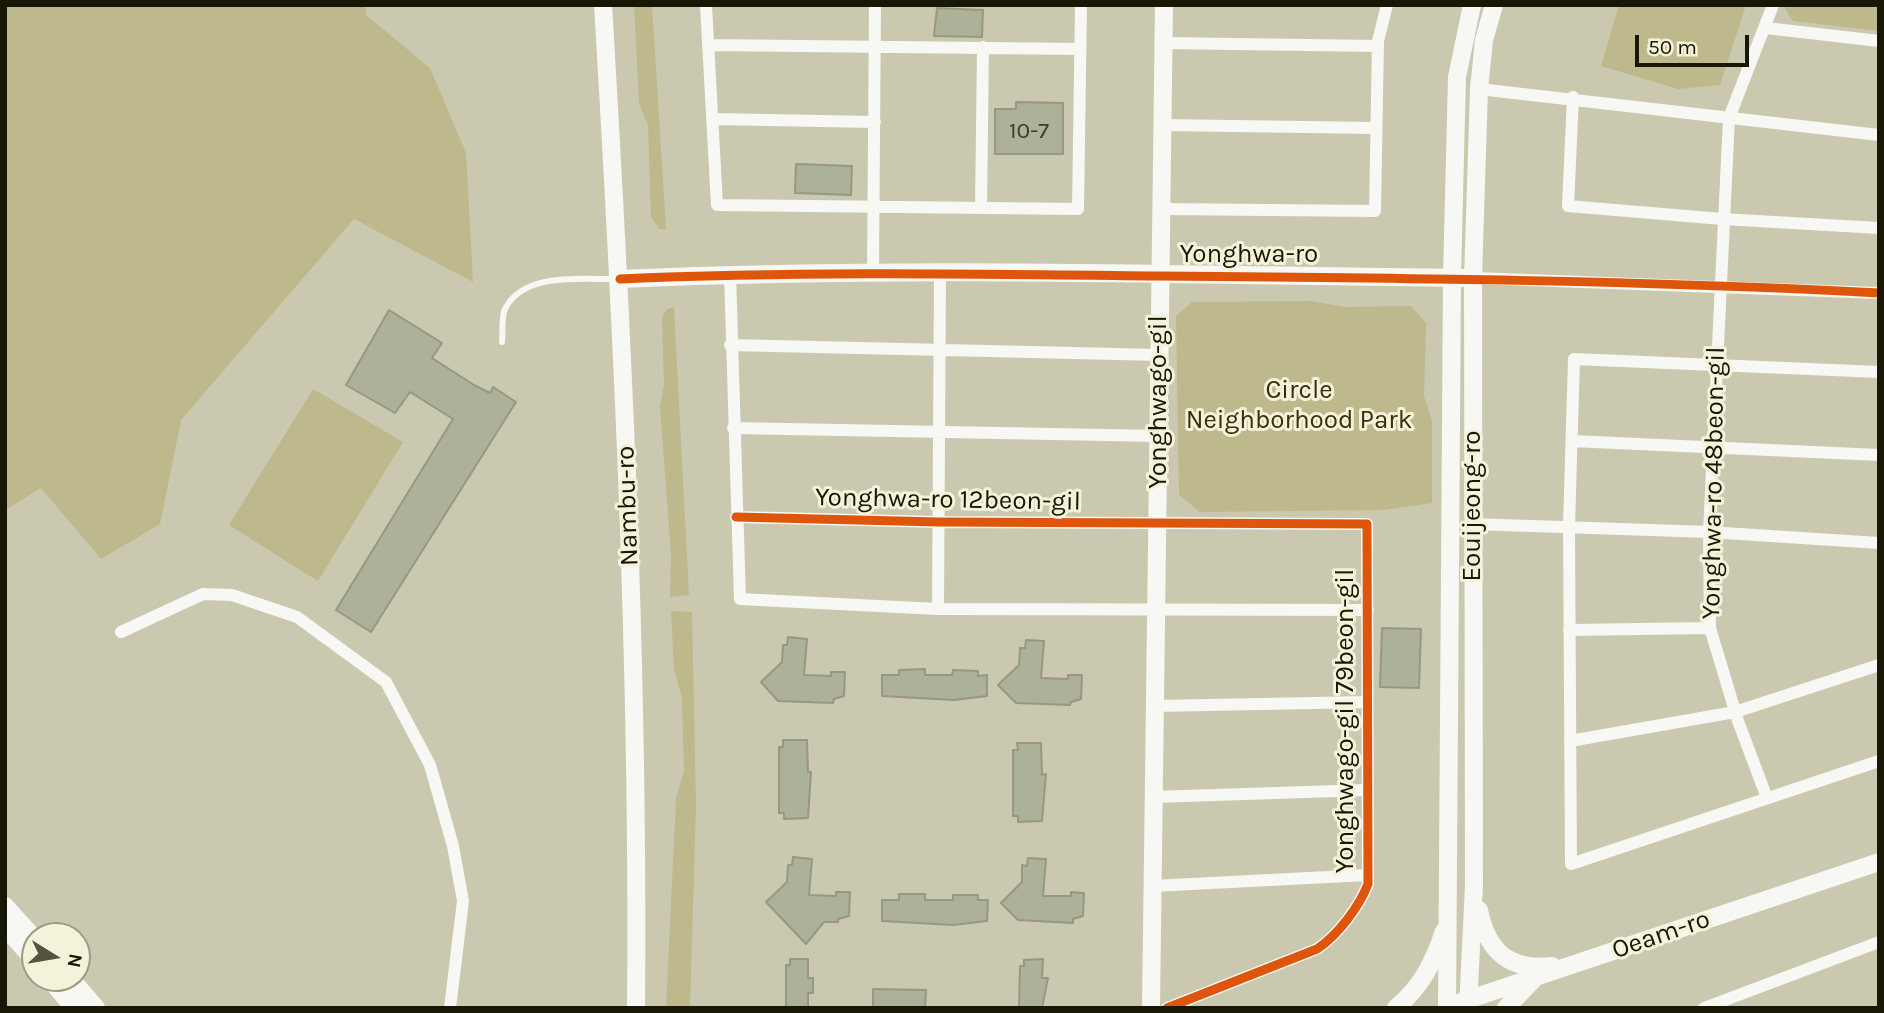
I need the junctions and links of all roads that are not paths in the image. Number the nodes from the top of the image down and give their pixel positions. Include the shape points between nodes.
1 (603, 5) edge
2 (706, 5) edge
3 (875, 5) edge
4 (1081, 5) edge
5 (1164, 5) edge
6 (1387, 5) edge
7 (1472, 5) edge
8 (1494, 5) edge
9 (1773, 5) edge
10 (1766, 28) junction
11 (1879, 41) edge
12 (1163, 43) junction
13 (708, 45) junction
14 (875, 46) junction
15 (1378, 46) junction
16 (983, 47) junction
17 (1080, 50) junction
18 (1479, 89) junction
19 (1573, 97) junction
20 (1729, 118) junction
21 (714, 119) junction
22 (874, 122) junction
23 (1162, 125) junction
24 (1376, 128) junction
25 (1879, 135) edge
26 (875, 206) junction
27 (981, 208) junction
28 (1161, 209) junction
29 (1722, 219) junction
30 (1879, 228) edge
31 (873, 273) junction
32 (940, 273) junction
33 (730, 274) junction
34 (1160, 276) junction
35 (1452, 278) junction
36 (1473, 278) junction
37 (620, 279) junction
38 (1719, 285) junction
39 (1879, 293) edge
40 (502, 342) dead end
41 (730, 345) junction
42 (940, 351) junction
43 (1159, 355) junction
44 (1715, 364) junction
45 (1879, 372) edge
46 (733, 428) junction
47 (939, 434) junction
48 (1159, 436) junction
49 (1572, 441) junction
50 (1712, 448) junction
51 (1879, 455) edge
52 (736, 517) junction
53 (939, 522) junction
54 (1158, 523) junction
55 (1472, 524) junction
56 (1569, 526) junction
57 (1709, 533) junction
58 (1879, 543) edge
59 (938, 608) junction
60 (1156, 610) junction
61 (1368, 610) junction
62 (1710, 628) junction
63 (1569, 630) junction
64 (121, 632) dead end
65 (1879, 665) edge
66 (1367, 702) junction
67 (1155, 706) junction
68 (1735, 712) junction
69 (1570, 741) junction
70 (1879, 761) edge
71 (1367, 790) junction
72 (1154, 797) junction
73 (1767, 798) junction
74 (1879, 862) edge
75 (1367, 874) junction
76 (1474, 885) junction
77 (1153, 886) junction
78 (1450, 904) junction
79 (5, 906) edge
80 (21, 924) edge
81 (5, 927) edge
82 (1879, 942) edge
83 (21, 945) edge
84 (1580, 962) junction
85 (1536, 977) junction
86 (61, 992) edge
87 (82, 992) edge
88 (1469, 1004) edge
89 (1446, 1007) edge
90 (1506, 1007) edge
91 (74, 1008) edge
92 (96, 1008) edge
93 (450, 1008) edge
94 (636, 1008) edge
95 (1151, 1008) edge
96 (1167, 1008) edge
97 (1396, 1008) edge
98 (1704, 1008) edge

1 - 37 main road, Nambu-ro
2 - 13 street
3 - 14 street
4 - 17 street
5 - 12 main road, Yonghwago-gil
6 - 15 street
7 - 35 main road, Eouijeong-ro via 1457,77
8 - 18 main road, Eouijeong-ro via 1484,40
9 - 10 street, Yonghwa-ro 48beon-gil
10 - 11 street
10 - 20 street, Yonghwa-ro 48beon-gil
12 - 15 street
12 - 23 main road, Yonghwago-gil
13 - 14 street
13 - 21 street
14 - 16 street
14 - 22 street
15 - 24 street
16 - 17 street
16 - 27 street
17 - 27 street via 1078,209
18 - 19 street
18 - 36 main road, Eouijeong-ro
19 - 20 street
19 - 29 street via 1568,206
20 - 25 street
20 - 29 street, Yonghwa-ro 48beon-gil
21 - 22 street
21 - 26 street via 717,205
22 - 26 street
23 - 24 street
23 - 28 main road, Yonghwago-gil
24 - 28 street via 1375,211
26 - 27 street
26 - 31 street
28 - 34 main road, Yonghwago-gil
29 - 30 street
29 - 38 street, Yonghwa-ro 48beon-gil
31 - 32 main road, Yonghwa-ro
31 - 33 main road, Yonghwa-ro
32 - 34 main road, Yonghwa-ro
32 - 42 street, Yonghwa-ro 12beon-gil
33 - 37 main road, Yonghwa-ro
33 - 41 street
34 - 35 main road, Yonghwa-ro
34 - 43 main road, Yonghwago-gil
35 - 36 main road, Yonghwa-ro
35 - 78 main road, Eouijeong-ro
36 - 38 street, Yonghwa-ro
36 - 55 main road, Eouijeong-ro
37 - 40 lane via 536,283 518,292 505,310
37 - 94 main road, Nambu-ro via 638,796
38 - 39 street, Yonghwa-ro
38 - 44 street, Yonghwa-ro 48beon-gil
41 - 42 street
41 - 46 street
42 - 43 street
42 - 47 street, Yonghwa-ro 12beon-gil
43 - 48 main road, Yonghwago-gil
44 - 45 street
44 - 49 street via 1574,359
44 - 50 street, Yonghwa-ro 48beon-gil
46 - 47 street
46 - 52 street
47 - 48 street
47 - 53 street, Yonghwa-ro 12beon-gil
48 - 54 main road, Yonghwago-gil
49 - 50 street
49 - 56 street
50 - 51 street
50 - 57 street, Yonghwa-ro 48beon-gil
52 - 53 street, Yonghwa-ro 12beon-gil
52 - 59 street via 740,599
53 - 54 street, Yonghwa-ro 12beon-gil
53 - 59 street, Yonghwa-ro 12beon-gil
54 - 60 main road, Yonghwago-gil
54 - 61 street, Yonghwago-gil 79beon-gil via 1367,524
55 - 56 street
55 - 76 main road, Eouijeong-ro
56 - 57 street
56 - 63 street
57 - 58 street
57 - 62 street, Yonghwa-ro 48beon-gil
59 - 60 street
60 - 61 street
60 - 67 main road, Yonghwago-gil
61 - 66 street, Yonghwago-gil 79beon-gil
62 - 63 street
62 - 68 street, Yonghwa-ro 48beon-gil
63 - 69 street
64 - 93 street via 203,594 232,595 297,617 386,681 430,765 453,846 463,901
65 - 68 street
66 - 67 street
66 - 71 street, Yonghwago-gil 79beon-gil
67 - 72 main road, Yonghwago-gil
68 - 69 street
68 - 73 street, Yonghwa-ro 48beon-gil
69 - 73 street via 1571,864
70 - 73 street
71 - 72 street
71 - 75 street, Yonghwago-gil 79beon-gil
72 - 77 main road, Yonghwago-gil
74 - 84 main road, Oeam-ro
75 - 77 street
75 - 96 street, Yonghwago-gil 79beon-gil via 1363,897 1317,949
76 - 84 main road via 1483,932 1497,954 1539,967
76 - 88 main road, Eouijeong-ro
77 - 95 main road, Yonghwago-gil
78 - 89 main road, Eouijeong-ro
78 - 97 main road via 1436,957 1422,981
79 - 80 main road
81 - 83 main road
82 - 98 street
84 - 85 main road, Oeam-ro
85 - 88 main road, Oeam-ro
85 - 90 main road
86 - 91 main road
87 - 92 main road
88 - 89 main road, Oeam-ro

